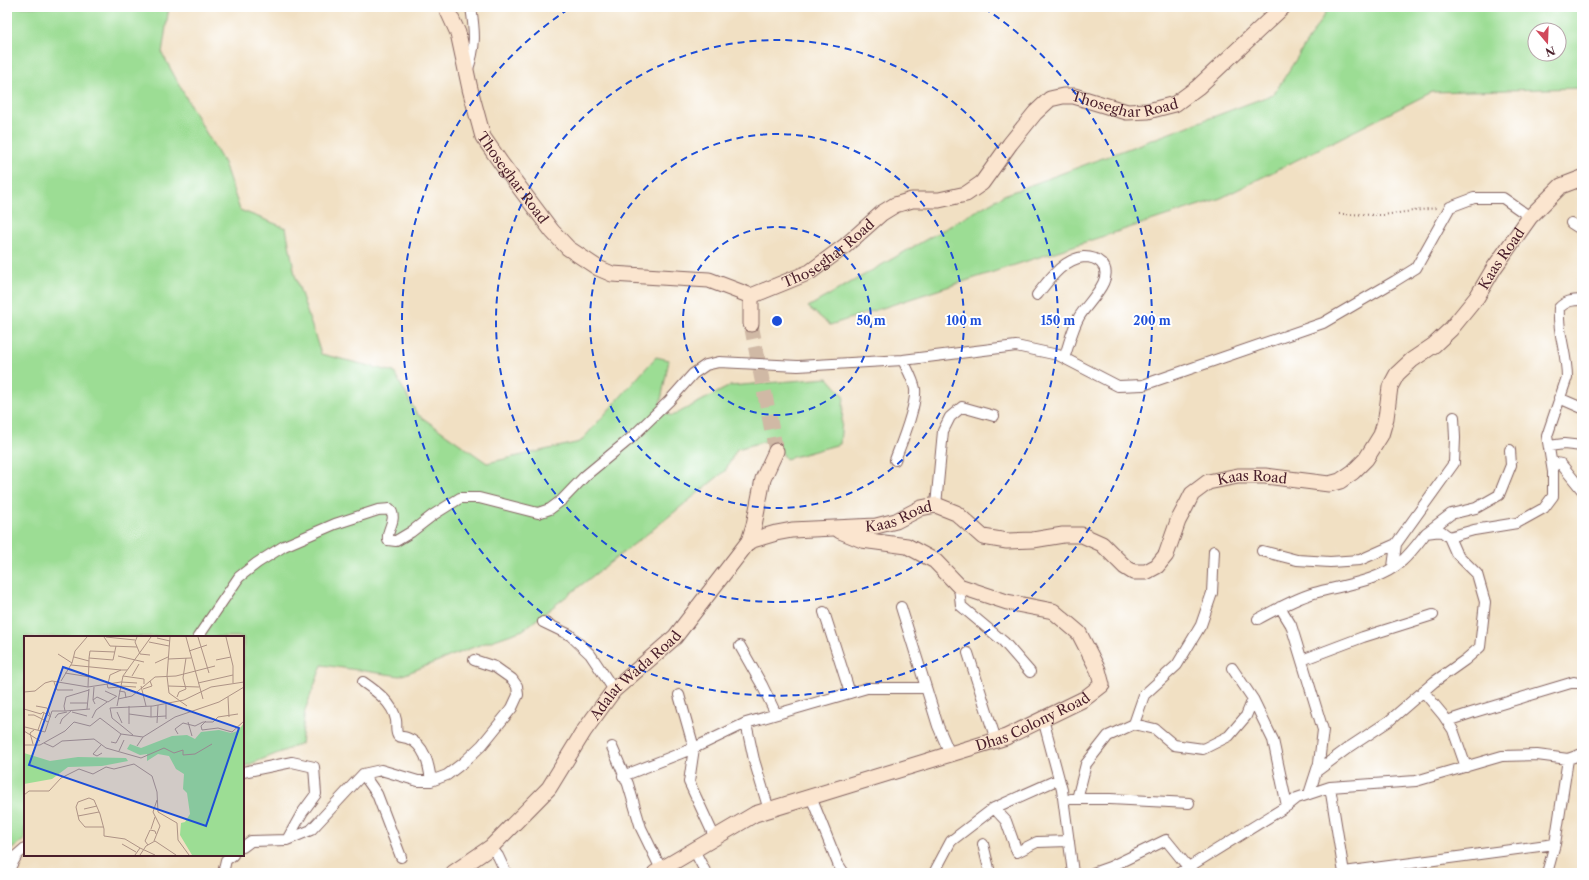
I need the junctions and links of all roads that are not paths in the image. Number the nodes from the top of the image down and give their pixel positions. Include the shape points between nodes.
1 (446, 7) edge
2 (471, 7) edge
3 (1284, 7) edge
4 (467, 73) junction
5 (1582, 178) edge
6 (1530, 217) junction
7 (1571, 223) dead end
8 (1582, 230) edge
9 (1037, 295) dead end
10 (751, 296) junction
11 (1582, 300) edge
12 (750, 324) tunnel mouth
13 (1064, 358) junction
14 (903, 360) junction
15 (1559, 398) junction
16 (1582, 408) edge
17 (994, 416) dead end
18 (1454, 417) dead end
19 (1549, 446) junction
20 (1582, 446) edge
21 (1510, 450) dead end
22 (776, 451) tunnel mouth
23 (895, 460) dead end
24 (1552, 462) junction
25 (1582, 490) edge
26 (936, 505) junction
27 (833, 529) junction
28 (1426, 533) junction
29 (1449, 537) junction
30 (749, 541) junction
31 (1396, 544) junction
32 (1214, 551) dead end
33 (1262, 551) dead end
34 (1393, 567) junction
35 (959, 586) junction
36 (901, 607) dead end
37 (1280, 607) junction
38 (824, 612) dead end
39 (1433, 615) dead end
40 (1258, 619) dead end
41 (543, 622) dead end
42 (199, 636) edge
43 (740, 646) dead end
44 (968, 653) dead end
45 (474, 660) dead end
46 (1302, 660) junction
47 (1232, 668) dead end
48 (1030, 672) dead end
49 (363, 682) dead end
50 (1582, 684) edge
51 (925, 688) junction
52 (614, 690) junction
53 (1423, 691) junction
54 (850, 693) junction
55 (679, 695) dead end
56 (1253, 699) junction
57 (776, 714) junction
58 (1043, 719) junction
59 (1447, 722) junction
60 (746, 723) junction
61 (1134, 724) junction
62 (996, 740) junction
63 (612, 747) dead end
64 (694, 748) junction
65 (950, 754) junction
66 (1582, 754) edge
67 (1568, 759) junction
68 (1466, 767) junction
69 (1317, 771) junction
70 (244, 772) edge
71 (363, 774) junction
72 (623, 776) junction
73 (1059, 780) junction
74 (432, 781) junction
75 (1330, 787) junction
76 (1310, 794) junction
77 (811, 797) junction
78 (1077, 799) junction
79 (1063, 800) junction
80 (1189, 803) dead end
81 (1287, 806) junction
82 (994, 808) junction
83 (769, 810) junction
84 (715, 838) junction
85 (287, 840) junction
86 (1069, 841) junction
87 (983, 844) dead end
88 (1555, 844) junction
89 (244, 846) edge
90 (491, 847) junction
91 (24, 849) edge
92 (694, 850) junction
93 (232, 856) edge
94 (400, 857) dead end
95 (1188, 867) junction
96 (658, 871) edge
97 (7, 873) edge
98 (224, 873) edge
99 (453, 873) edge
100 (506, 873) edge
101 (706, 873) edge
102 (844, 873) edge
103 (934, 873) edge
104 (990, 873) edge
105 (1073, 873) edge
106 (1093, 873) edge
107 (1179, 873) edge
108 (1344, 873) edge
109 (1547, 873) edge

1 - 4 main road, Thoseghar Road via 458,32
2 - 4 street via 475,34 473,54
3 - 10 main road, Thoseghar Road via 1203,82 1175,104 1148,111 1127,112 1074,96 1050,100 1030,119 982,183 966,194 939,200 912,200 895,205 810,272
4 - 10 main road, Thoseghar Road via 483,137 552,231 568,248 612,274 709,280
5 - 6 main road, Kaas Road via 1561,186
6 - 13 street via 1503,198 1474,198 1450,207 1416,268 1323,323 1143,385 1118,386
6 - 26 main road, Kaas Road via 1477,297 1451,329 1397,374 1390,387 1381,435 1366,459 1340,481 1329,484 1265,476 1238,476 1208,482 1192,494 1178,521 1166,555 1157,566 1146,572 1133,572 1102,544 1082,535 1007,541 983,537 956,513
7 - 8 street
9 - 13 street via 1055,273 1070,262 1083,257 1094,258 1105,268 1102,286 1078,318
10 - 12 main road
11 - 15 street via 1564,303 1559,308 1558,322 1567,368 1567,377
13 - 14 street via 1016,346
14 - 23 street via 913,382 915,396 908,426
14 - 42 street via 798,366 719,362 706,365 693,374 631,438 584,476 550,509 538,513 479,498 460,498 396,541 388,540 387,534 394,519 390,509 378,510 335,524 284,546 256,563 239,577
15 - 16 street
15 - 19 street via 1547,436
17 - 26 street via 962,407 950,417 943,431
18 - 31 street via 1454,463
19 - 20 street
19 - 24 street
21 - 28 street via 1511,465 1499,494 1476,508 1451,514
22 - 30 main road, Adalat Wada Road via 764,479
24 - 25 street via 1562,464
24 - 29 street via 1553,496 1544,508 1518,523
26 - 27 main road, Kaas Road via 921,508 896,521 876,526
27 - 30 main road, Kaas Road via 792,530
27 - 35 main road, Dhas Colony Road via 862,540 907,546 935,561
28 - 29 street via 1441,531
28 - 34 street via 1402,561
29 - 53 street via 1456,553 1478,574 1485,602 1480,647
30 - 52 main road, Adalat Wada Road via 675,637
31 - 33 street via 1360,560 1330,562 1297,560
31 - 34 street
32 - 61 street via 1212,593 1201,625 1177,665 1144,695
34 - 37 street via 1380,575 1313,594
35 - 48 street via 961,606 1004,642
35 - 58 main road, Dhas Colony Road via 1007,602 1053,611 1079,633 1098,670 1102,685 1084,699
36 - 51 street
37 - 40 street
37 - 46 street via 1291,626
38 - 54 street
39 - 46 street
41 - 52 street via 570,635 590,654
43 - 57 street
44 - 62 street
45 - 74 street via 495,667 512,679 518,686 518,695 512,708 482,745 447,775
46 - 69 street via 1323,730
47 - 56 street
49 - 74 street via 387,702 395,717 398,736 414,741 424,753
50 - 59 street via 1574,682
51 - 54 street via 867,688
51 - 65 street
52 - 90 main road, Adalat Wada Road via 584,731 549,788
53 - 59 street
53 - 69 street via 1390,721
54 - 57 street
55 - 64 street
56 - 61 street via 1246,716 1229,736 1203,749 1174,745 1155,729
56 - 81 street via 1273,740
57 - 60 street
58 - 62 main road, Dhas Colony Road
58 - 73 street
59 - 68 street via 1453,730
60 - 64 street
60 - 83 street
61 - 78 street via 1108,736 1086,764
62 - 65 main road, Dhas Colony Road
63 - 72 street
64 - 72 street
64 - 84 street via 688,782
65 - 77 main road, Dhas Colony Road
66 - 67 street
67 - 68 street via 1537,755 1502,756
67 - 88 street
68 - 75 street via 1416,781
69 - 76 street
70 - 85 street via 292,762 314,767 316,794
71 - 74 street via 381,770 418,781
71 - 85 street via 311,830
71 - 94 street via 377,794
72 - 96 street
73 - 79 street
73 - 82 street
75 - 76 street
75 - 108 street
76 - 81 street via 1297,798
77 - 83 main road, Dhas Colony Road
77 - 102 street
78 - 79 street
78 - 80 street
79 - 86 street
81 - 95 street
82 - 86 street via 1006,821 1017,852 1037,842
82 - 103 street via 951,841
83 - 84 main road, Dhas Colony Road via 755,814
84 - 92 main road, Dhas Colony Road
85 - 89 street via 252,841
86 - 105 street
87 - 104 street
88 - 108 street
88 - 109 street
90 - 99 main road, Adalat Wada Road
90 - 100 street
91 - 97 street via 17,855
92 - 96 main road, Dhas Colony Road
92 - 101 street
93 - 98 street via 226,860
95 - 106 street via 1166,840
95 - 107 street

